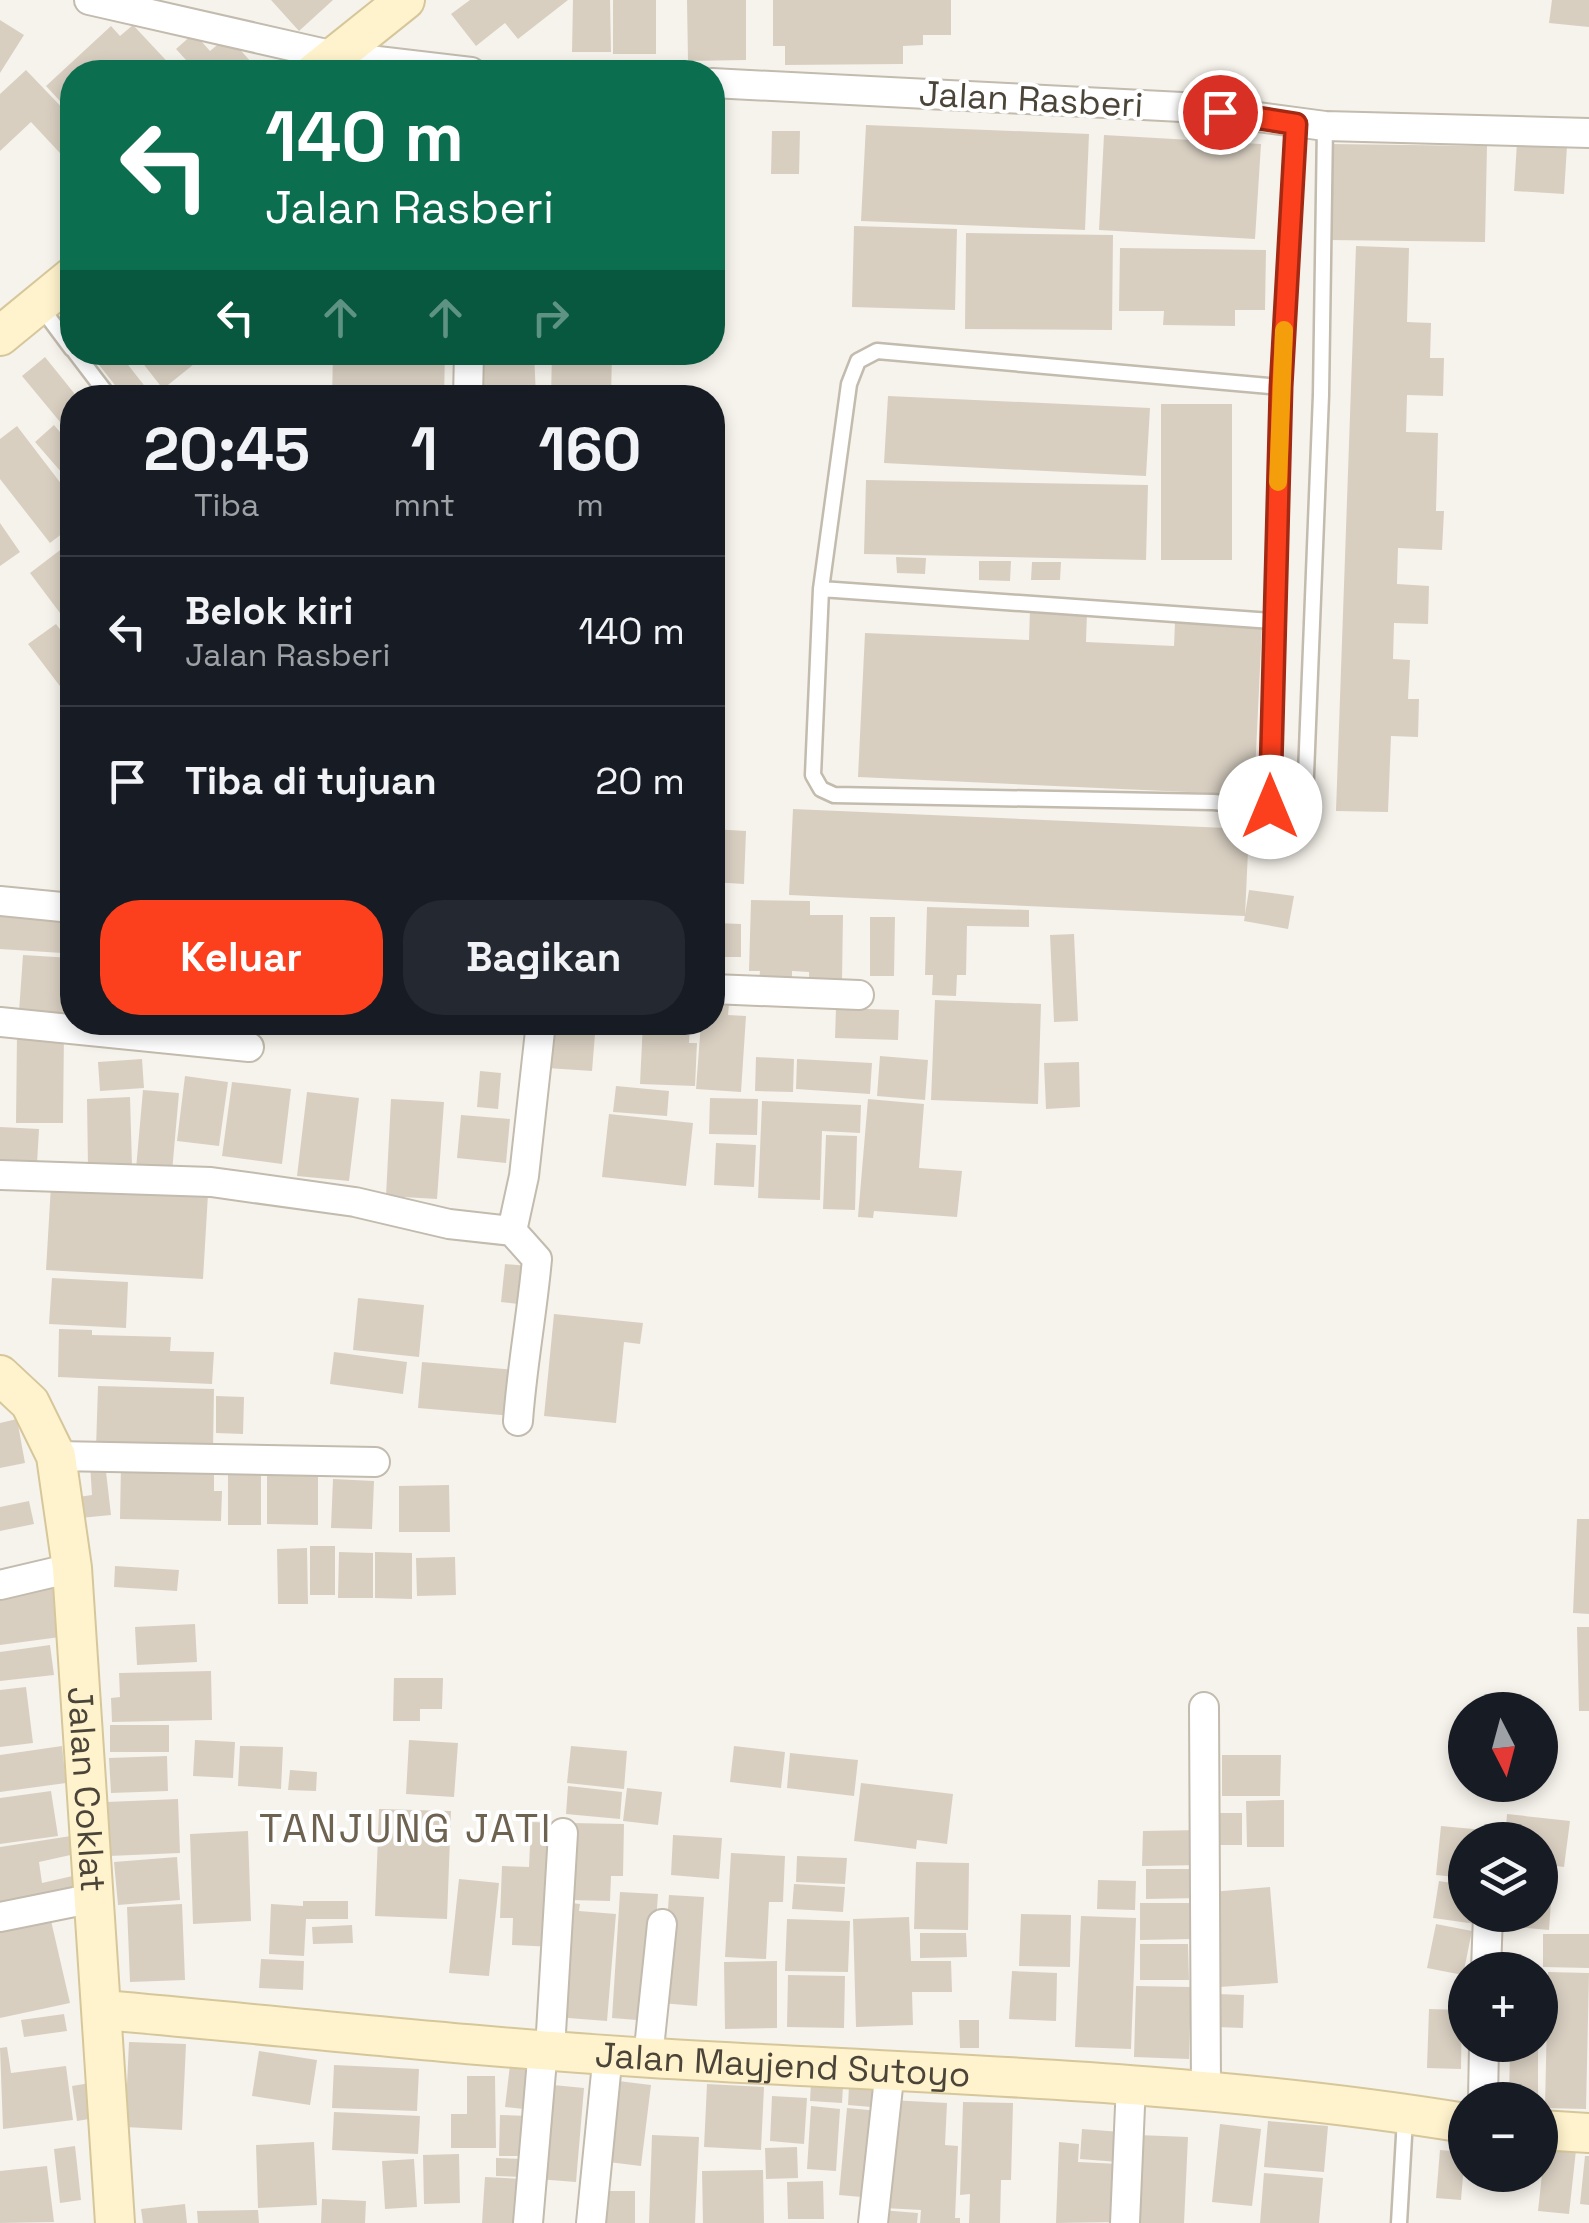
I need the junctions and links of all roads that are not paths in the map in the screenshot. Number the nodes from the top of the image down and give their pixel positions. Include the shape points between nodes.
1 (90, 0) edge
2 (405, 0) edge
3 (310, 60) edge
4 (330, 60) edge
5 (725, 84) edge
6 (1296, 124) junction
7 (1325, 126) junction
8 (1589, 134) edge
9 (60, 287) edge
10 (39, 305) junction
11 (60, 333) edge
12 (0, 336) edge
13 (85, 365) edge
14 (100, 385) edge
15 (1281, 387) junction
16 (821, 588) junction
17 (1273, 621) junction
18 (1270, 807) junction
19 (0, 901) edge
20 (60, 907) edge
21 (725, 990) edge
22 (859, 995) dead end
23 (0, 1022) edge
24 (60, 1028) edge
25 (130, 1035) edge
26 (540, 1035) edge
27 (250, 1047) dead end
28 (0, 1176) edge
29 (512, 1231) junction
30 (0, 1374) edge
31 (518, 1421) dead end
32 (56, 1456) junction
33 (375, 1462) dead end
34 (72, 1568) junction
35 (0, 1586) edge
36 (1204, 1707) dead end
37 (563, 1833) dead end
38 (94, 1898) junction
39 (0, 1917) edge
40 (662, 1924) dead end
41 (103, 2010) junction
42 (546, 2049) junction
43 (608, 2053) junction
44 (648, 2058) junction
45 (890, 2069) junction
46 (1131, 2083) junction
47 (1206, 2089) junction
48 (1405, 2113) junction
49 (1448, 2120) edge
50 (1558, 2131) edge
51 (1589, 2133) edge
52 (115, 2223) edge
53 (528, 2223) edge
54 (591, 2223) edge
55 (873, 2223) edge
56 (1125, 2223) edge
57 (1399, 2223) edge

1 - 3 street
2 - 4 street
5 - 6 street, Jalan Rasberi via 1182,106
6 - 7 street, Jalan Rasberi
6 - 15 lane
7 - 8 street, Jalan Rasberi
7 - 18 lane via 1304,800 1298,818
9 - 10 street
10 - 11 lane
10 - 12 street
13 - 14 lane
15 - 16 lane via 877,352 858,361 849,384
15 - 17 lane
16 - 17 lane
16 - 18 lane via 813,775 821,789 834,795
17 - 18 lane
19 - 20 street
21 - 22 street
23 - 24 street
25 - 27 street
26 - 29 street
28 - 29 street via 211,1182
29 - 31 street via 537,1259
30 - 32 street, Jalan Coklat via 30,1403
32 - 33 street
32 - 34 street, Jalan Coklat
34 - 35 street
34 - 38 street, Jalan Coklat
36 - 47 street
37 - 42 street
38 - 39 street
38 - 41 street, Jalan Coklat
40 - 44 street
41 - 42 street, Jalan Mayjend Sutoyo
41 - 52 street, Jalan Coklat
42 - 43 street, Jalan Mayjend Sutoyo
42 - 53 street
43 - 44 street, Jalan Mayjend Sutoyo
43 - 54 street
44 - 45 street, Jalan Mayjend Sutoyo
45 - 46 street, Jalan Mayjend Sutoyo
45 - 55 street
46 - 47 street, Jalan Mayjend Sutoyo
46 - 56 street
47 - 48 street, Jalan Mayjend Sutoyo
48 - 49 street, Jalan Mayjend Sutoyo
48 - 57 lane
50 - 51 street

